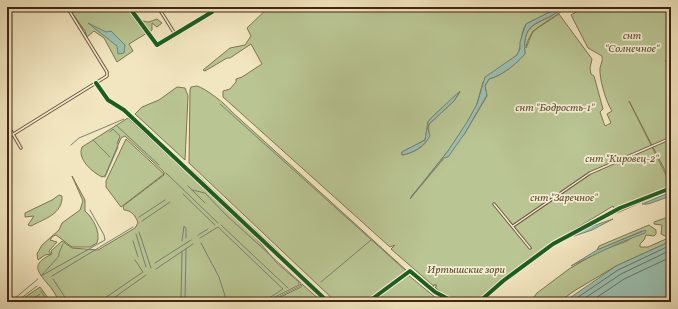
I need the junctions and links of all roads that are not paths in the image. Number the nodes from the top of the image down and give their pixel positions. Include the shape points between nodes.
1 (67, 7) edge
2 (129, 7) edge
3 (158, 7) edge
4 (212, 12) dead end
5 (175, 34) junction
6 (96, 83) junction
7 (7, 124) edge
8 (13, 134) junction
9 (7, 138) edge
10 (671, 138) edge
11 (21, 148) dead end
12 (671, 188) edge
13 (494, 204) dead end
14 (513, 226) dead end
15 (530, 248) dead end
16 (435, 286) dead end
17 (432, 290) junction
18 (328, 302) edge
19 (368, 302) edge
20 (454, 302) edge
21 (479, 302) edge

1 - 6 street via 108,75
2 - 5 street via 157,45
3 - 5 street
4 - 5 street
6 - 8 street
6 - 18 street via 108,100 124,110
7 - 8 street
8 - 9 street
8 - 11 street
10 - 14 street via 590,173
12 - 21 street via 620,208 553,244
13 - 15 street
16 - 17 street
17 - 19 street via 410,270
17 - 20 street

